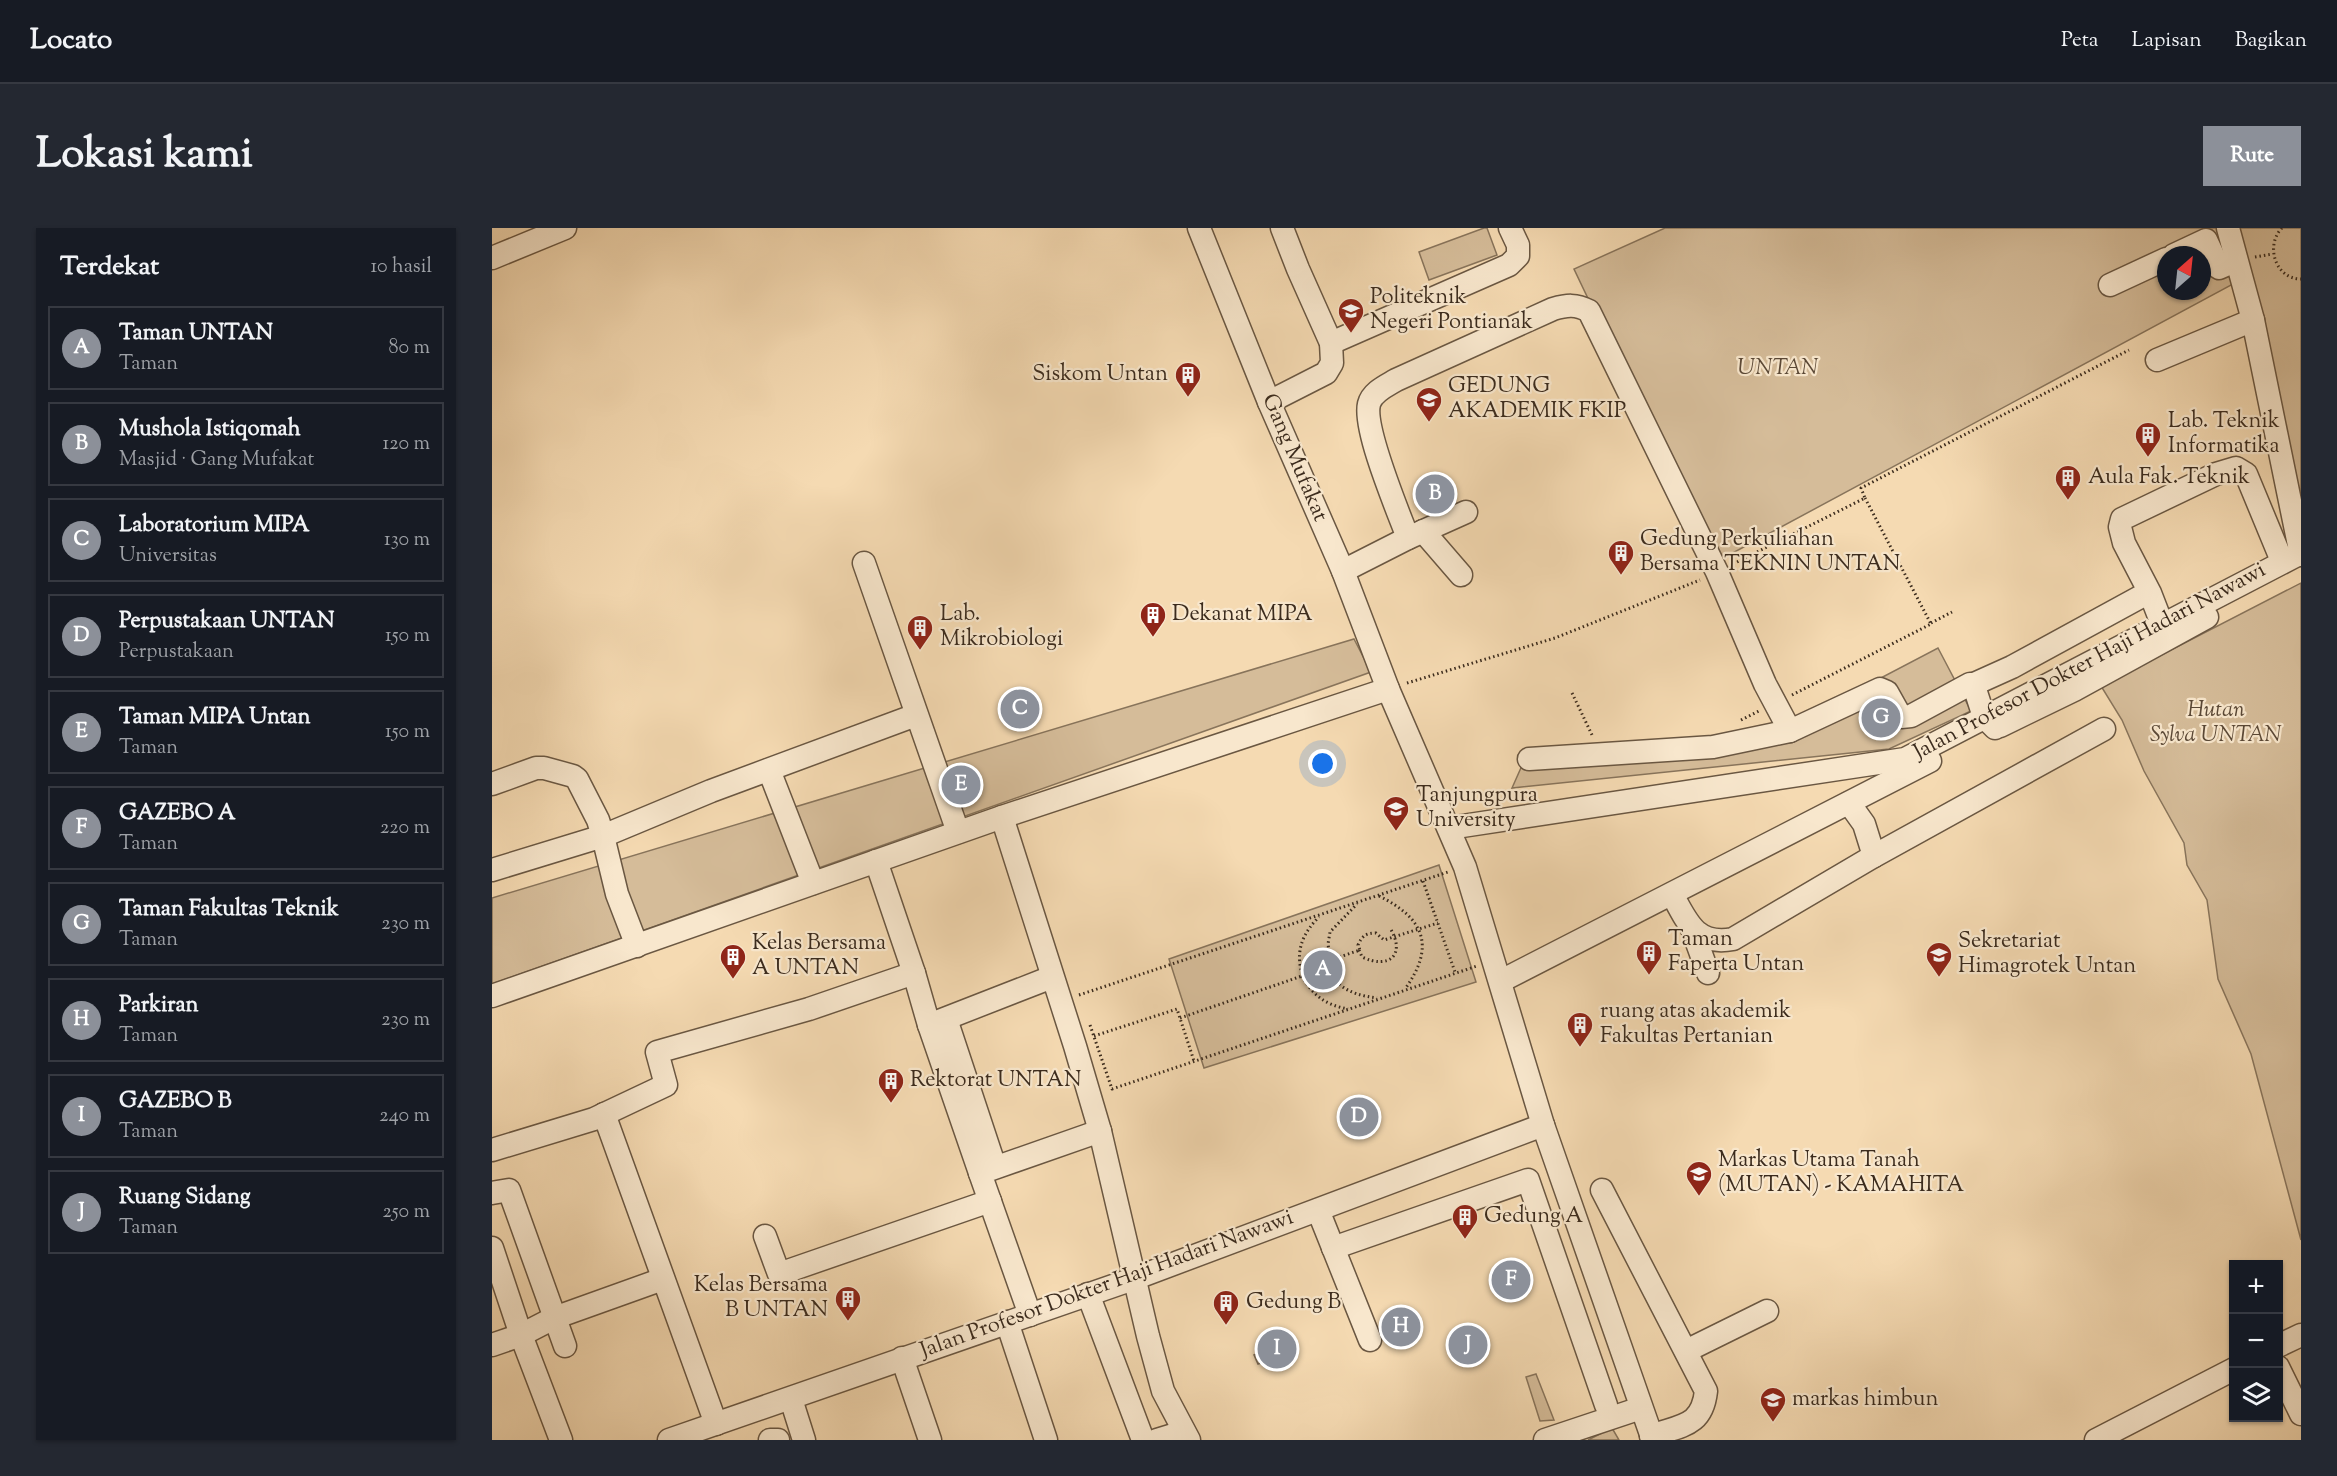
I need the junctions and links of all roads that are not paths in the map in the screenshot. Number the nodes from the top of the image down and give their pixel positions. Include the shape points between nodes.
1 (566, 228) edge
2 (1199, 228) edge
3 (1282, 228) edge
4 (1510, 228) edge
5 (2228, 228) edge
6 (2193, 246) edge
7 (2209, 246) edge
8 (2211, 251) edge
9 (492, 258) edge
10 (2235, 261) junction
11 (2157, 263) edge
12 (2110, 285) dead end
13 (2253, 320) junction
14 (1331, 343) junction
15 (2157, 360) dead end
16 (1269, 402) junction
17 (1466, 512) dead end
18 (1416, 535) junction
19 (2297, 558) edge
20 (864, 563) dead end
21 (1343, 571) junction
22 (1461, 575) dead end
23 (2142, 596) dead end
24 (2168, 630) junction
25 (1972, 685) junction
26 (1388, 689) junction
27 (916, 715) junction
28 (1990, 723) junction
29 (2104, 729) dead end
30 (1790, 731) junction
31 (1529, 759) dead end
32 (770, 770) junction
33 (492, 784) edge
34 (1849, 803) junction
35 (1002, 817) junction
36 (1449, 828) junction
37 (958, 832) junction
38 (603, 836) junction
39 (1874, 856) junction
40 (876, 861) junction
41 (492, 870) edge
42 (813, 883) junction
43 (1671, 894) junction
44 (1692, 929) junction
45 (637, 946) junction
46 (1497, 971) junction
47 (915, 973) junction
48 (1708, 973) dead end
49 (1052, 977) junction
50 (492, 996) edge
51 (937, 1022) junction
52 (603, 1114) junction
53 (1543, 1125) junction
54 (1100, 1131) junction
55 (492, 1150) edge
56 (988, 1170) junction
57 (1602, 1190) dead end
58 (492, 1193) edge
59 (990, 1201) junction
60 (1318, 1210) junction
61 (765, 1236) dead end
62 (492, 1248) edge
63 (1334, 1248) junction
64 (1136, 1278) junction
65 (663, 1279) junction
66 (1088, 1294) junction
67 (1767, 1311) dead end
68 (1030, 1315) junction
69 (555, 1318) junction
70 (1007, 1322) junction
71 (521, 1335) junction
72 (2301, 1335) edge
73 (1370, 1340) dead end
74 (2283, 1344) edge
75 (492, 1345) edge
76 (565, 1346) dead end
77 (1686, 1352) junction
78 (902, 1358) junction
79 (2278, 1368) edge
80 (2229, 1372) edge
81 (791, 1399) junction
82 (1606, 1405) dead end
83 (1641, 1408) junction
84 (2301, 1414) edge
85 (716, 1424) junction
86 (1186, 1436) edge
87 (1652, 1438) edge
88 (561, 1440) edge
89 (669, 1440) edge
90 (770, 1440) edge
91 (778, 1440) edge
92 (804, 1440) edge
93 (930, 1440) edge
94 (1046, 1440) edge
95 (1143, 1440) edge
96 (1157, 1440) edge
97 (1545, 1440) edge
98 (2096, 1440) edge

1 - 9 street
2 - 16 street, Gang Mufakat
3 - 14 street
4 - 14 street via 1518,245 1518,256 1509,265
5 - 10 street
6 - 7 street via 2206,240
8 - 10 street via 2219,268
10 - 13 street
11 - 12 street
13 - 15 street
13 - 19 street
14 - 16 street via 1332,363 1326,373
16 - 21 street, Gang Mufakat
17 - 18 street
18 - 21 street
18 - 22 street
18 - 30 street via 1370,427 1369,404 1375,393 1553,309 1569,305 1589,310
19 - 24 street, Jalan Profesor Dokter Haji Hadari Nawawi
19 - 24 street via 2246,474 2236,468 2122,519 2124,543
20 - 27 street
21 - 26 street, Gang Mufakat
23 - 25 street
24 - 28 street, Jalan Profesor Dokter Haji Hadari Nawawi via 2074,690
25 - 28 street
25 - 30 street via 1911,716 1901,717 1887,692 1880,689
26 - 35 street
26 - 36 street, Gang Mufakat
27 - 32 street
27 - 37 street
28 - 34 street, Jalan Profesor Dokter Haji Hadari Nawawi
28 - 36 street, Jalan Profesor Dokter Haji Hadari Nawawi via 1905,759
29 - 39 street
30 - 31 street via 1713,747
32 - 38 street
32 - 42 street
33 - 38 street via 536,768 573,776
34 - 39 street via 1864,824
34 - 43 street, Jalan Profesor Dokter Haji Hadari Nawawi
35 - 37 street
35 - 49 street
36 - 46 street, Gang Mufakat
37 - 40 street
38 - 41 street
38 - 45 street
39 - 44 street via 1733,939 1720,942
40 - 42 street
40 - 47 street
42 - 45 street
43 - 44 street
43 - 46 street, Jalan Profesor Dokter Haji Hadari Nawawi
44 - 48 street
45 - 50 street
46 - 53 street, Gang Mufakat
47 - 51 street via 919,994
47 - 52 street via 808,1009 657,1052 666,1085
49 - 51 street
49 - 54 street
51 - 56 street
52 - 55 street
52 - 65 street
53 - 60 street, Jalan Profesor Dokter Haji Hadari Nawawi
53 - 83 street, Gang Mufakat
54 - 56 street
54 - 64 street
56 - 59 street
57 - 77 street
58 - 69 street via 509,1190
59 - 61 street via 779,1274
59 - 68 street
60 - 63 street
60 - 64 street, Jalan Profesor Dokter Haji Hadari Nawawi
62 - 71 street
63 - 73 street
63 - 82 street via 1528,1180
64 - 66 street, Jalan Profesor Dokter Haji Hadari Nawawi
64 - 86 street via 1163,1391
65 - 69 street
65 - 85 street
66 - 68 street, Jalan Profesor Dokter Haji Hadari Nawawi
66 - 95 street
67 - 77 street
68 - 70 street, Jalan Profesor Dokter Haji Hadari Nawawi
69 - 71 street
69 - 76 street
70 - 78 street, Jalan Profesor Dokter Haji Hadari Nawawi
70 - 94 street
71 - 75 street
71 - 88 street
72 - 74 street
77 - 87 street via 1706,1391 1704,1406 1694,1420
78 - 81 street, Jalan Profesor Dokter Haji Hadari Nawawi
78 - 93 street
79 - 84 street
80 - 98 street
81 - 85 street, Jalan Profesor Dokter Haji Hadari Nawawi
81 - 92 street
83 - 87 street, Gang Mufakat
83 - 97 street
85 - 89 street, Jalan Profesor Dokter Haji Hadari Nawawi
86 - 96 street
90 - 91 street

